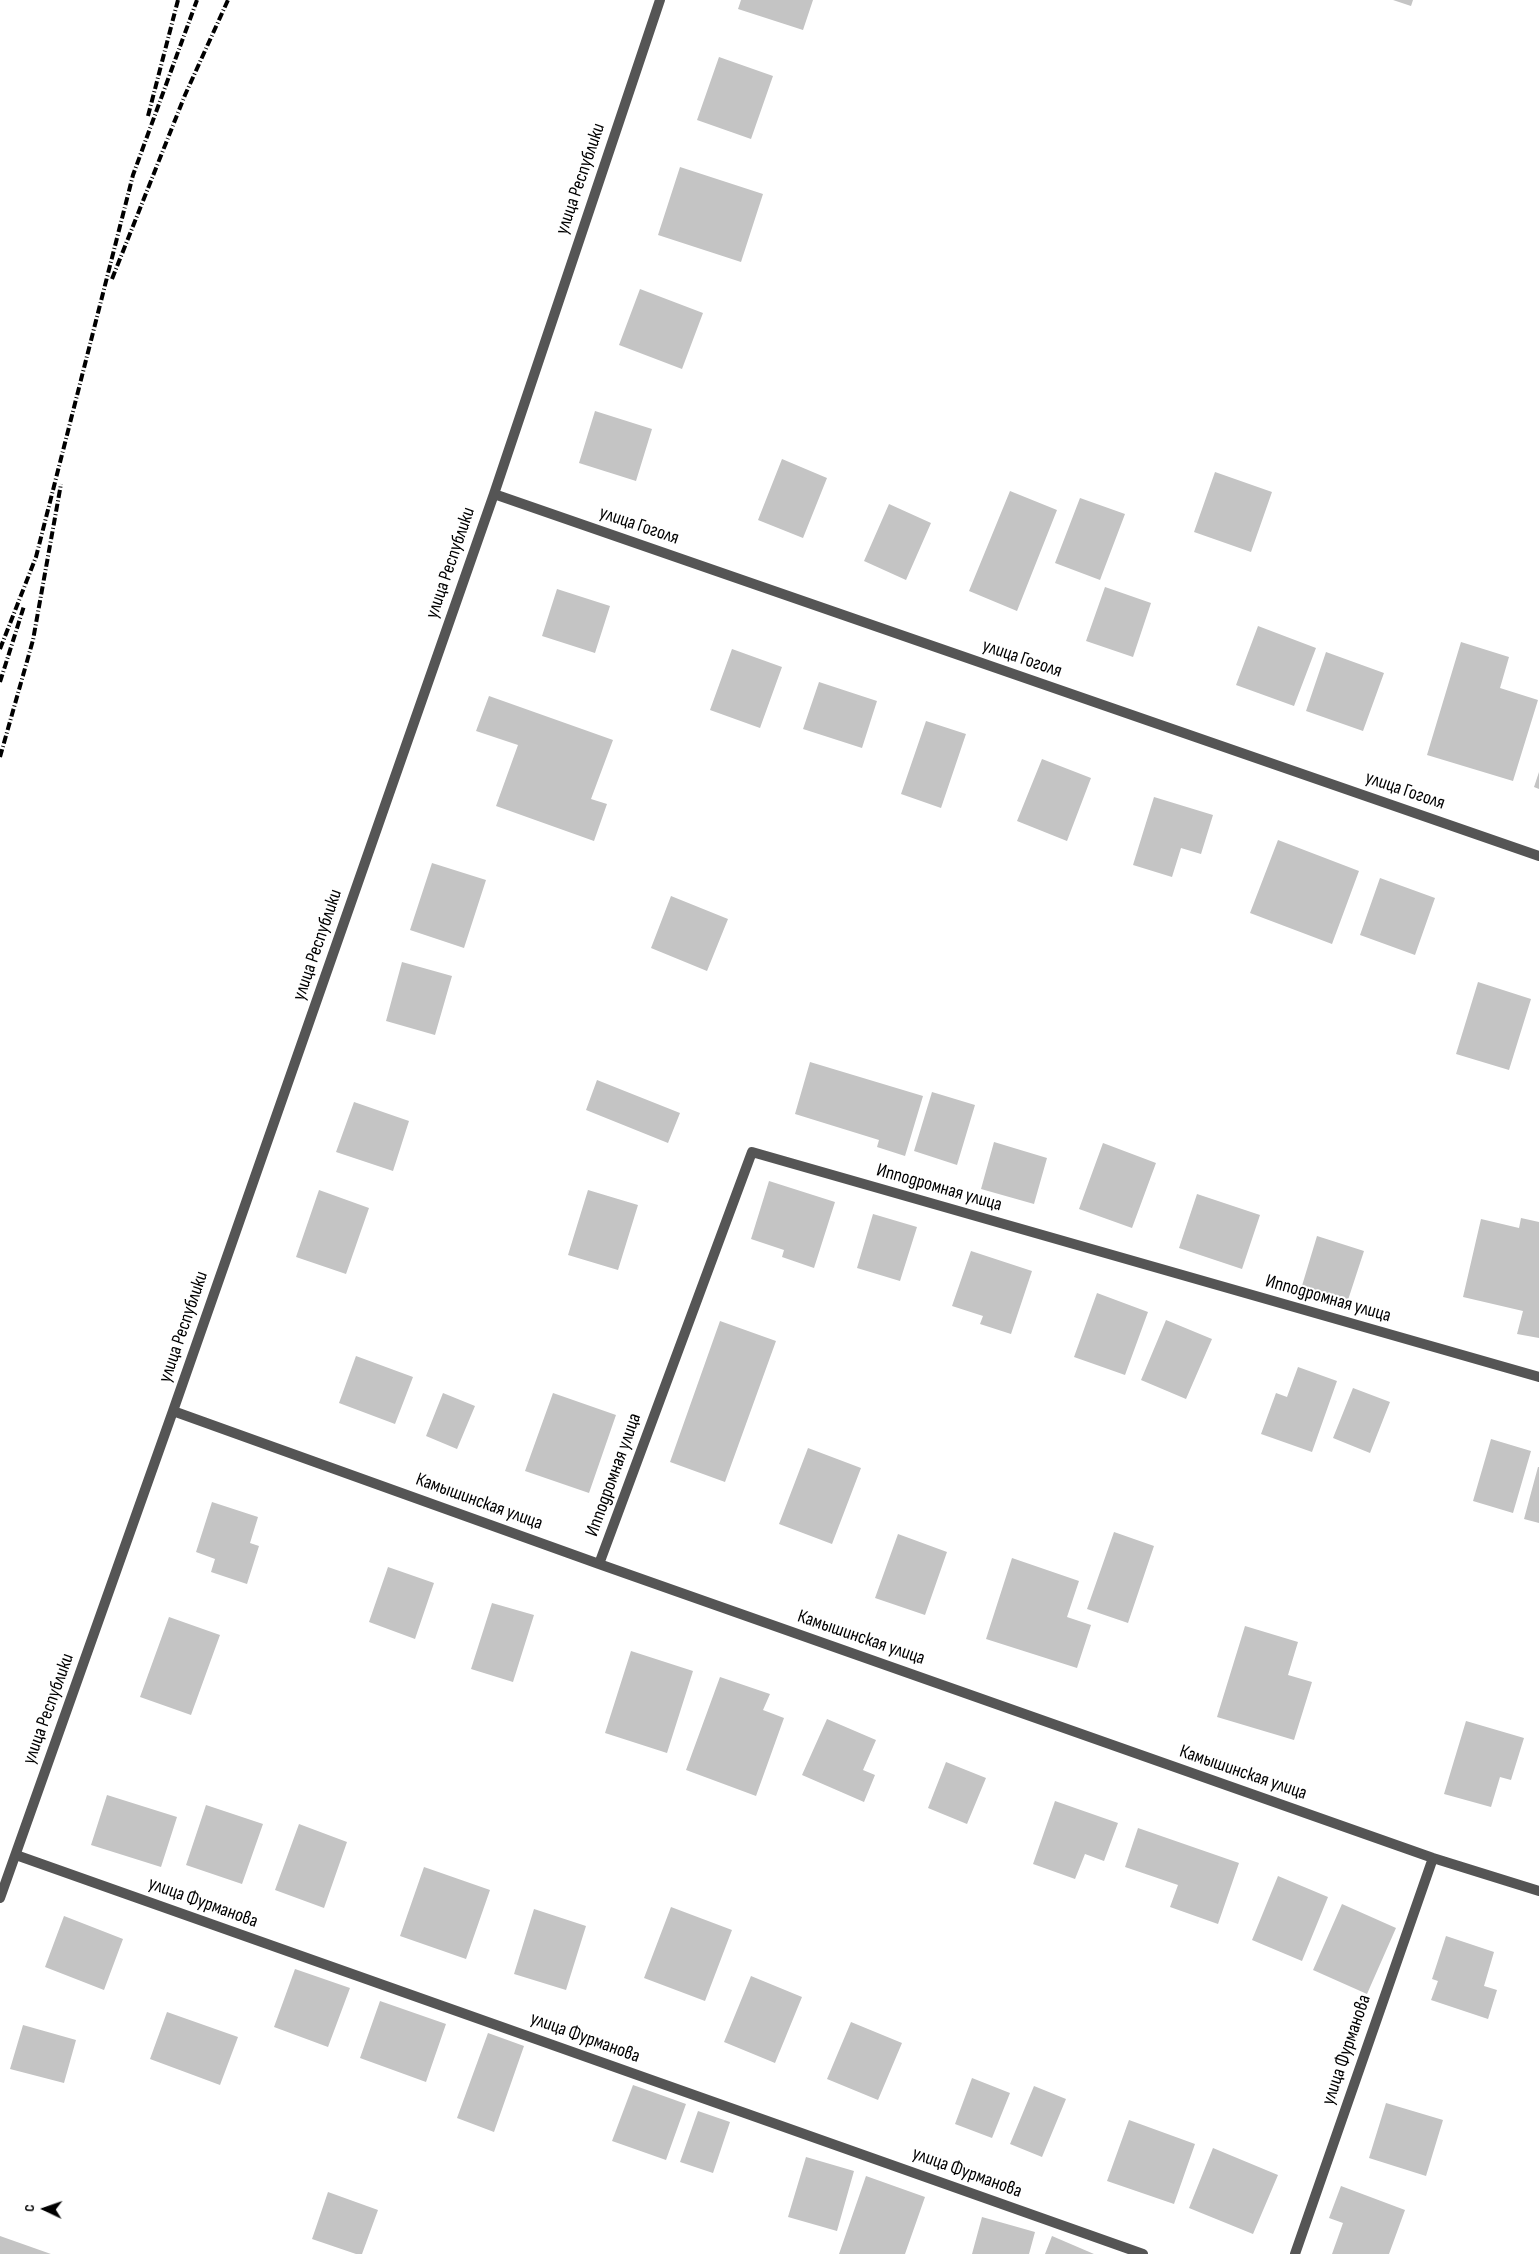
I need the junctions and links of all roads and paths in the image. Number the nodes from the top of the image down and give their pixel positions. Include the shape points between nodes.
1 (660, 0) edge
2 (494, 494) junction
3 (1539, 856) edge
4 (1539, 1377) edge
5 (173, 1411) junction
6 (599, 1564) junction
7 (16, 1855) junction
8 (1433, 1858) junction
9 (1539, 1892) edge
10 (0, 1898) edge
11 (1143, 2254) edge
12 (1295, 2254) edge

1 - 2 street, улица Республики
2 - 3 street, улица Гоголя
2 - 5 street, улица Республики
4 - 6 street, Ипподромная улица via 752,1152
5 - 6 street, Камышинская улица
5 - 7 street, улица Республики
6 - 8 street, Камышинская улица
7 - 10 street, улица Республики
7 - 11 street, улица Фурманова
8 - 9 street, Камышинская улица
8 - 12 street, улица Фурманова

